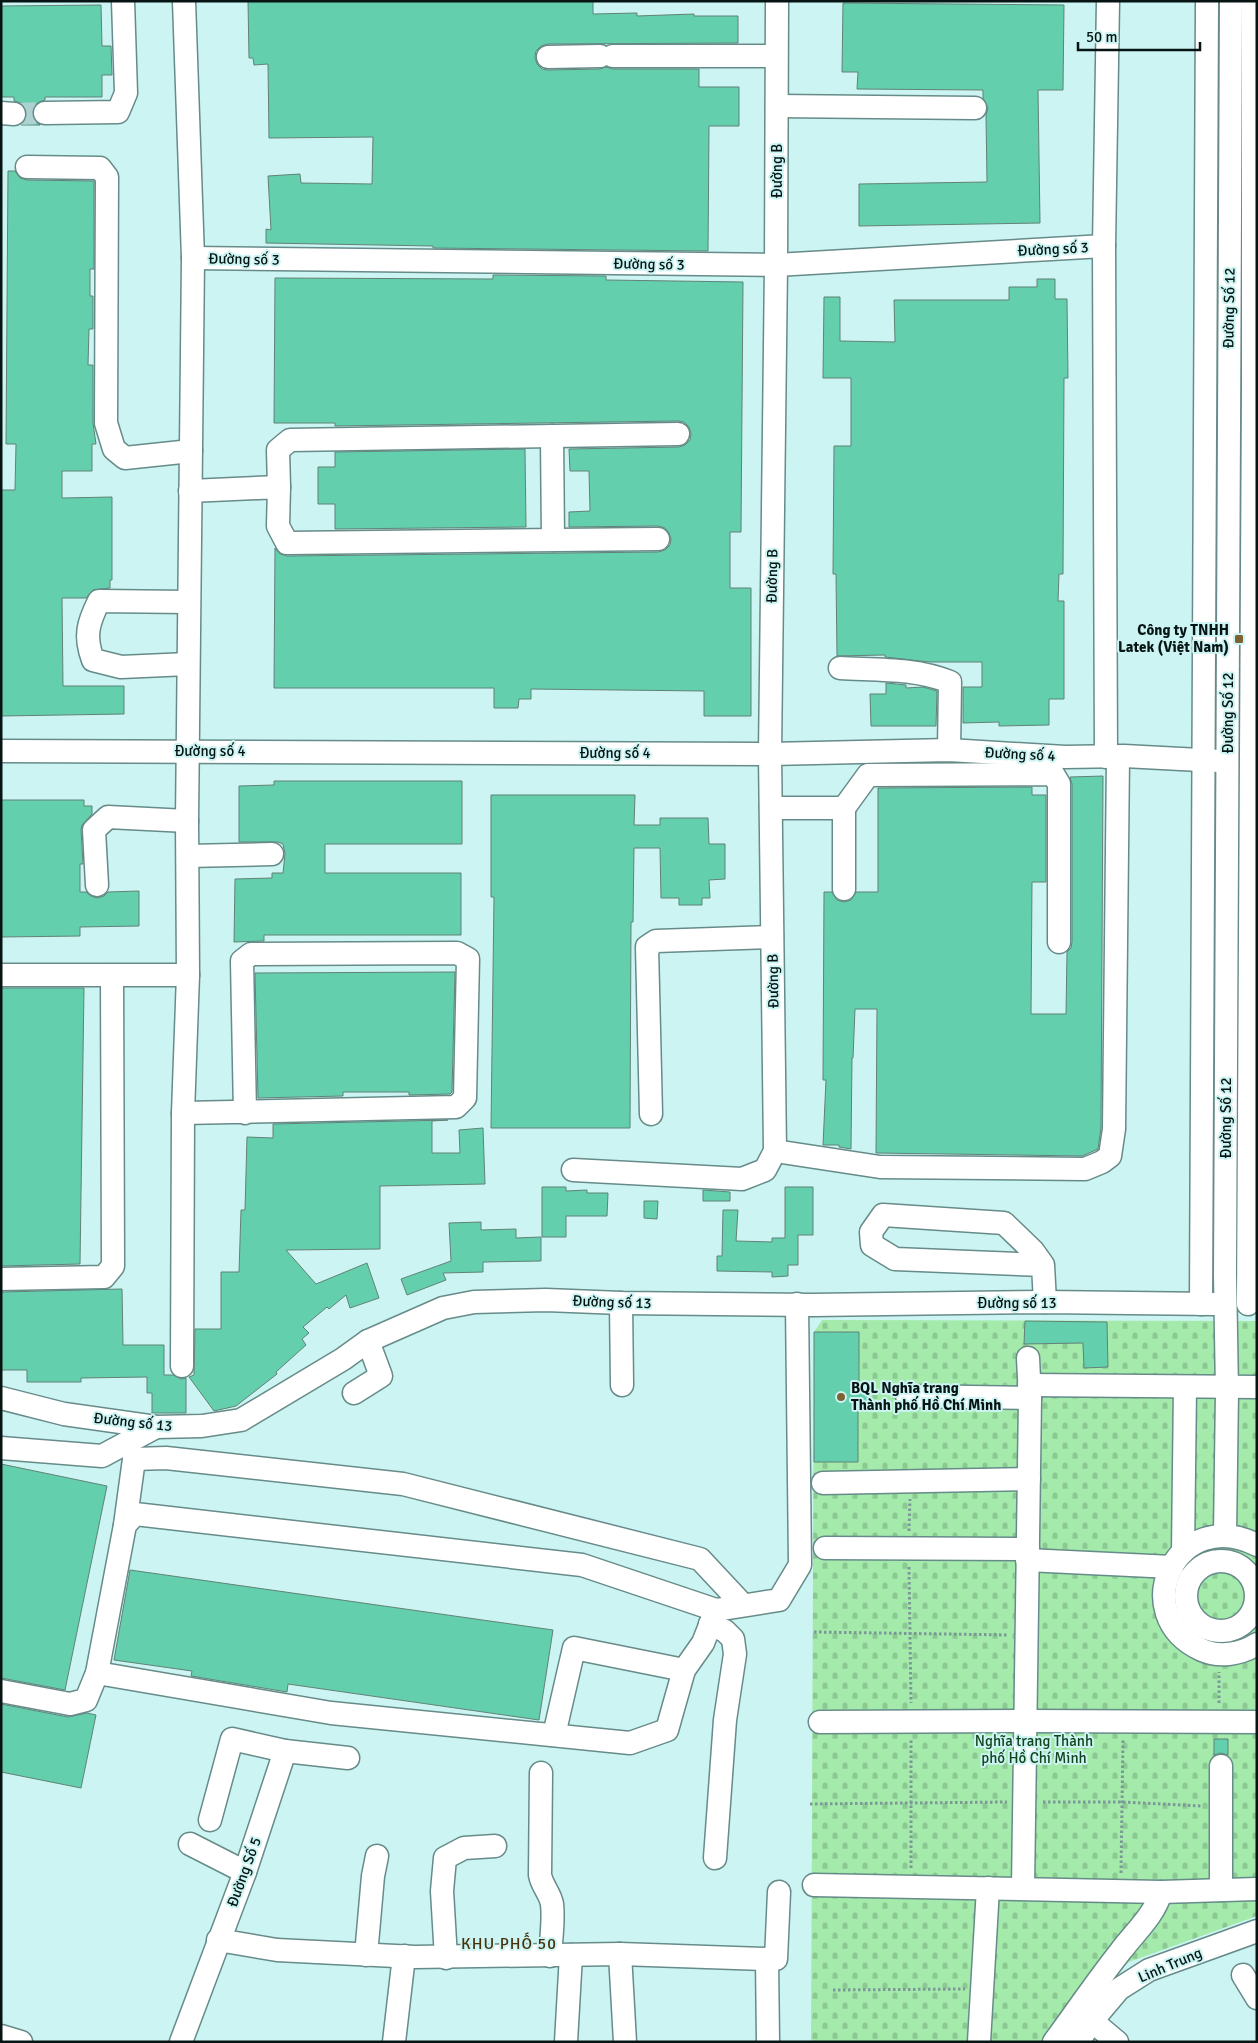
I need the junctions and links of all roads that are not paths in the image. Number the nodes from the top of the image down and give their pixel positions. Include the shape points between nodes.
1 (123, 1) edge
2 (184, 1) edge
3 (776, 1) edge
4 (1108, 1) edge
5 (1207, 1) edge
6 (1231, 1) edge
7 (1253, 1) edge
8 (1247, 52) edge
9 (776, 56) junction
10 (548, 57) dead end
11 (777, 106) junction
12 (975, 108) dead end
13 (45, 113) tunnel mouth
14 (27, 167) dead end
15 (1104, 246) junction
16 (193, 258) junction
17 (776, 266) junction
18 (1255, 389) edge
19 (678, 434) dead end
20 (552, 436) junction
21 (191, 451) junction
22 (279, 487) junction
23 (190, 491) junction
24 (658, 539) dead end
25 (553, 540) junction
26 (188, 602) junction
27 (188, 664) junction
28 (840, 668) dead end
29 (1, 750) edge
30 (949, 750) junction
31 (187, 751) junction
32 (770, 754) junction
33 (1112, 757) junction
34 (1203, 760) junction
35 (1228, 762) junction
36 (1254, 766) edge
37 (771, 808) junction
38 (844, 808) junction
39 (186, 821) junction
40 (272, 854) dead end
41 (188, 856) junction
42 (97, 885) dead end
43 (844, 889) dead end
44 (772, 938) junction
45 (1059, 942) dead end
46 (1, 975) edge
47 (188, 975) junction
48 (112, 976) junction
49 (183, 1113) junction
50 (245, 1113) junction
51 (651, 1114) dead end
52 (775, 1151) junction
53 (573, 1170) dead end
54 (1043, 1265) junction
55 (1, 1279) edge
56 (1045, 1302) junction
57 (621, 1303) junction
58 (797, 1304) junction
59 (1200, 1304) junction
60 (1224, 1304) junction
61 (1252, 1304) edge
62 (368, 1341) junction
63 (1028, 1358) dead end
64 (182, 1366) dead end
65 (622, 1385) dead end
66 (1185, 1387) junction
67 (1227, 1387) junction
68 (1257, 1387) edge
69 (1030, 1392) junction
70 (354, 1394) dead end
71 (907, 1396) dead end
72 (1, 1398) edge
73 (156, 1427) junction
74 (1, 1448) edge
75 (1028, 1479) junction
76 (823, 1483) dead end
77 (125, 1525) junction
78 (1225, 1534) junction
79 (1257, 1545) edge
80 (825, 1548) dead end
81 (1028, 1555) junction
82 (1177, 1560) junction
83 (743, 1605) junction
84 (713, 1617) junction
85 (1257, 1644) edge
86 (684, 1670) junction
87 (97, 1673) junction
88 (1, 1691) edge
89 (1026, 1721) junction
90 (820, 1722) dead end
91 (1257, 1722) edge
92 (554, 1734) junction
93 (284, 1751) junction
94 (348, 1758) dead end
95 (1221, 1766) dead end
96 (541, 1773) dead end
97 (210, 1820) dead end
98 (190, 1844) dead end
99 (495, 1846) dead end
100 (377, 1856) dead end
101 (715, 1858) dead end
102 (245, 1872) junction
103 (814, 1885) dead end
104 (988, 1888) junction
105 (1023, 1888) junction
106 (1257, 1889) edge
107 (1221, 1890) junction
108 (779, 1892) dead end
109 (1161, 1892) junction
110 (1257, 1931) edge
111 (218, 1940) junction
112 (366, 1954) junction
113 (620, 1954) junction
114 (561, 1955) junction
115 (404, 1956) junction
116 (446, 1958) junction
117 (767, 1959) junction
118 (1243, 1975) dead end
119 (1257, 1998) edge
120 (1092, 2021) junction
121 (1, 2036) edge
122 (21, 2042) edge
123 (181, 2042) edge
124 (394, 2042) edge
125 (566, 2042) edge
126 (625, 2042) edge
127 (768, 2042) edge
128 (979, 2042) edge
129 (1054, 2042) edge
130 (1078, 2042) edge
131 (1117, 2042) edge

1 - 13 street via 126,93 118,112
2 - 16 street
3 - 9 street, Đường B
4 - 15 street
5 - 34 street, Đường Số 12
6 - 8 street, Đường Số 12
7 - 8 street, Đường Số 12
8 - 18 street, Đường Số 12
8 - 35 street, Đường Số 12 via 1228,391
9 - 10 street
9 - 11 street, Đường B
11 - 12 street
11 - 17 street, Đường B
14 - 21 street via 100,168 107,177 106,423 114,449 125,458
15 - 17 street, Đường số 3
15 - 33 street
16 - 17 street, Đường số 3
16 - 21 street
17 - 32 street, Đường B
18 - 36 street, Đường Số 12
19 - 20 street
20 - 22 street via 290,440 278,450
20 - 25 street
21 - 23 street
22 - 23 street
22 - 25 street via 278,526 287,542
23 - 26 street
24 - 25 street
26 - 27 street
26 - 27 street via 99,601 88,623 89,650 93,660 120,667
27 - 31 street
28 - 30 street via 920,673 950,682
29 - 31 street, Đường số 4
30 - 32 street, Đường số 4
30 - 33 street, Đường số 4
31 - 32 street, Đường số 4
31 - 39 street
32 - 37 street, Đường B
33 - 34 street, Đường số 4
33 - 52 street via 1114,1130 1110,1156 1086,1169 880,1167
34 - 35 street, Đường số 4
34 - 59 street, Đường Số 12
35 - 36 street
35 - 60 street, Đường Số 12
36 - 61 street, Đường Số 12
37 - 38 street
37 - 44 street, Đường B
38 - 43 street
38 - 45 street via 868,775 1053,774 1058,784
39 - 41 street
39 - 42 street via 108,817 94,830
40 - 41 street
41 - 47 street
44 - 51 street via 656,941 647,947
44 - 52 street, Đường B
46 - 48 street
47 - 48 street
47 - 49 street
48 - 55 street via 113,1266 104,1277
49 - 50 street
49 - 64 street
50 - 50 street via 456,1107 465,1098 468,959 457,953 251,954 242,961
52 - 53 street via 765,1170 742,1179
54 - 54 street via 1004,1222 883,1215 871,1232 872,1245 895,1259
54 - 56 street
56 - 58 street, Đường số 13
56 - 59 street, Đường số 13
57 - 58 street, Đường số 13
57 - 62 street, Đường số 13 via 474,1302 442,1308
57 - 65 street
58 - 83 street via 800,1565 778,1600
59 - 60 street, Đường số 13
60 - 61 street, Đường số 13
60 - 67 street, Đường Số 12
62 - 70 street via 382,1376
62 - 73 street, Đường số 13 via 241,1420 202,1426
63 - 69 street
66 - 67 street
66 - 69 street
66 - 82 street
67 - 68 street
67 - 78 street, Đường Số 12
69 - 71 street
69 - 75 street
72 - 73 street, Đường số 13 via 64,1414
73 - 74 street via 102,1456
75 - 76 street
75 - 81 street
77 - 83 street via 134,1459 166,1458 403,1484 700,1559
77 - 84 street via 136,1514 582,1565
77 - 87 street
78 - 79 street
78 - 82 street via 1204,1538
80 - 81 street via 909,1548
81 - 82 street
81 - 89 street
82 - 85 street via 1166,1578 1164,1597 1168,1616 1177,1632 1191,1645 1208,1653 1236,1653
83 - 84 street
84 - 86 street via 703,1643
84 - 101 street via 733,1639 735,1654 725,1720
86 - 92 street via 667,1730 630,1743
86 - 92 street via 574,1648
87 - 88 street via 86,1700 70,1704
87 - 92 street via 331,1713
89 - 90 street
89 - 91 street
89 - 105 street
93 - 94 street
93 - 97 street via 232,1739
93 - 102 street, Đường Số 5
95 - 107 street
96 - 114 street via 540,1875 541,1884 552,1903
98 - 102 street
99 - 116 street via 464,1848 445,1858 442,1891
100 - 112 street
102 - 111 street, Đường Số 5
103 - 104 street
104 - 105 street
104 - 128 street
105 - 109 street
106 - 107 street
107 - 109 street
108 - 117 street via 776,1959
109 - 129 street via 1146,1921
110 - 120 street, Linh Trung via 1150,1970 1119,1989
111 - 112 street via 277,1950
111 - 123 street, Đường Số 5
112 - 115 street
113 - 114 street
113 - 117 street
113 - 126 street
114 - 116 street
114 - 125 street
115 - 116 street
115 - 124 street
117 - 127 street
118 - 119 street
120 - 130 street, Linh Trung
120 - 131 street
121 - 122 street

